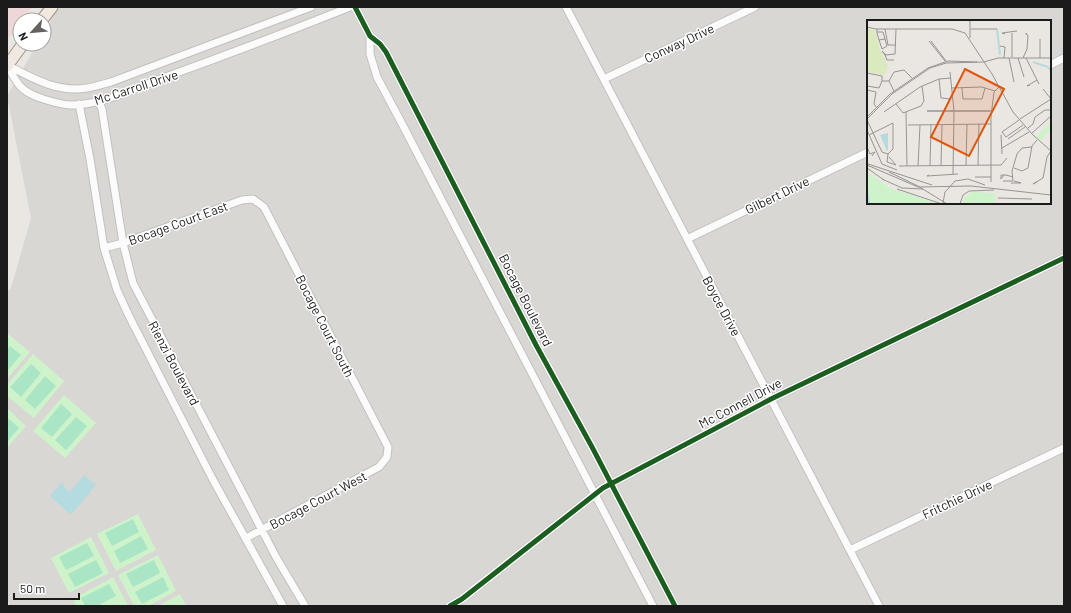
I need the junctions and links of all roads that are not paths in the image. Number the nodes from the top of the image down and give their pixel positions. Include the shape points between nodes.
1 (311, 7) edge
2 (350, 7) edge
3 (355, 7) edge
4 (566, 7) edge
5 (754, 7) edge
6 (370, 36) junction
7 (18, 52) edge
8 (1064, 58) edge
9 (1051, 64) edge
10 (7, 65) edge
11 (604, 79) junction
12 (98, 101) junction
13 (79, 104) junction
14 (867, 152) edge
15 (253, 199) joint
16 (687, 239) junction
17 (123, 243) junction
18 (104, 248) junction
19 (1064, 258) edge
20 (770, 398) junction
21 (1064, 448) edge
22 (387, 457) joint
23 (610, 484) junction
24 (595, 494) junction
25 (262, 530) junction
26 (246, 538) junction
27 (850, 550) junction
28 (462, 599) junction
29 (283, 606) edge
30 (306, 606) edge
31 (450, 606) edge
32 (466, 606) edge
33 (653, 606) edge
34 (674, 606) edge
35 (879, 606) edge

1 - 10 street, Mc Carroll Drive via 111,82 86,88 48,85
2 - 12 street, Mc Carroll Drive via 253,46
3 - 6 street, Bocage Boulevard
4 - 11 street, Boyce Drive
5 - 11 street, Conway Drive
6 - 23 street, Bocage Boulevard via 386,52
6 - 24 street, Bocage Boulevard via 370,54 377,77
7 - 10 main road
8 - 9 street
10 - 13 street, Mc Carroll Drive via 21,88 29,93 70,105
11 - 16 street, Boyce Drive
12 - 13 street, Mc Carroll Drive
12 - 17 street, Rienzi Boulevard via 102,109
13 - 18 street, Rienzi Boulevard
14 - 16 street, Gilbert Drive
15 - 17 street, Bocage Court East via 242,200
15 - 22 street, Bocage Court South via 264,206 388,447
16 - 20 street, Boyce Drive
17 - 18 street, Bocage Court East
17 - 25 street, Rienzi Boulevard via 133,283
18 - 26 street, Rienzi Boulevard via 115,284 129,316 212,478
19 - 20 street, Mc Connell Drive
20 - 23 street, Mc Connell Drive
20 - 27 street, Boyce Drive
21 - 27 street, Fritchie Drive
22 - 25 street, Bocage Court West via 379,467
23 - 24 street, Mc Connell Drive
23 - 34 street, Bocage Boulevard
24 - 28 street, Mc Connell Drive
24 - 33 street, Bocage Boulevard
25 - 26 street, Bocage Court West
25 - 30 street, Rienzi Boulevard
26 - 29 street, Rienzi Boulevard
27 - 35 street, Boyce Drive
28 - 31 street, Mc Connell Drive
28 - 32 street

